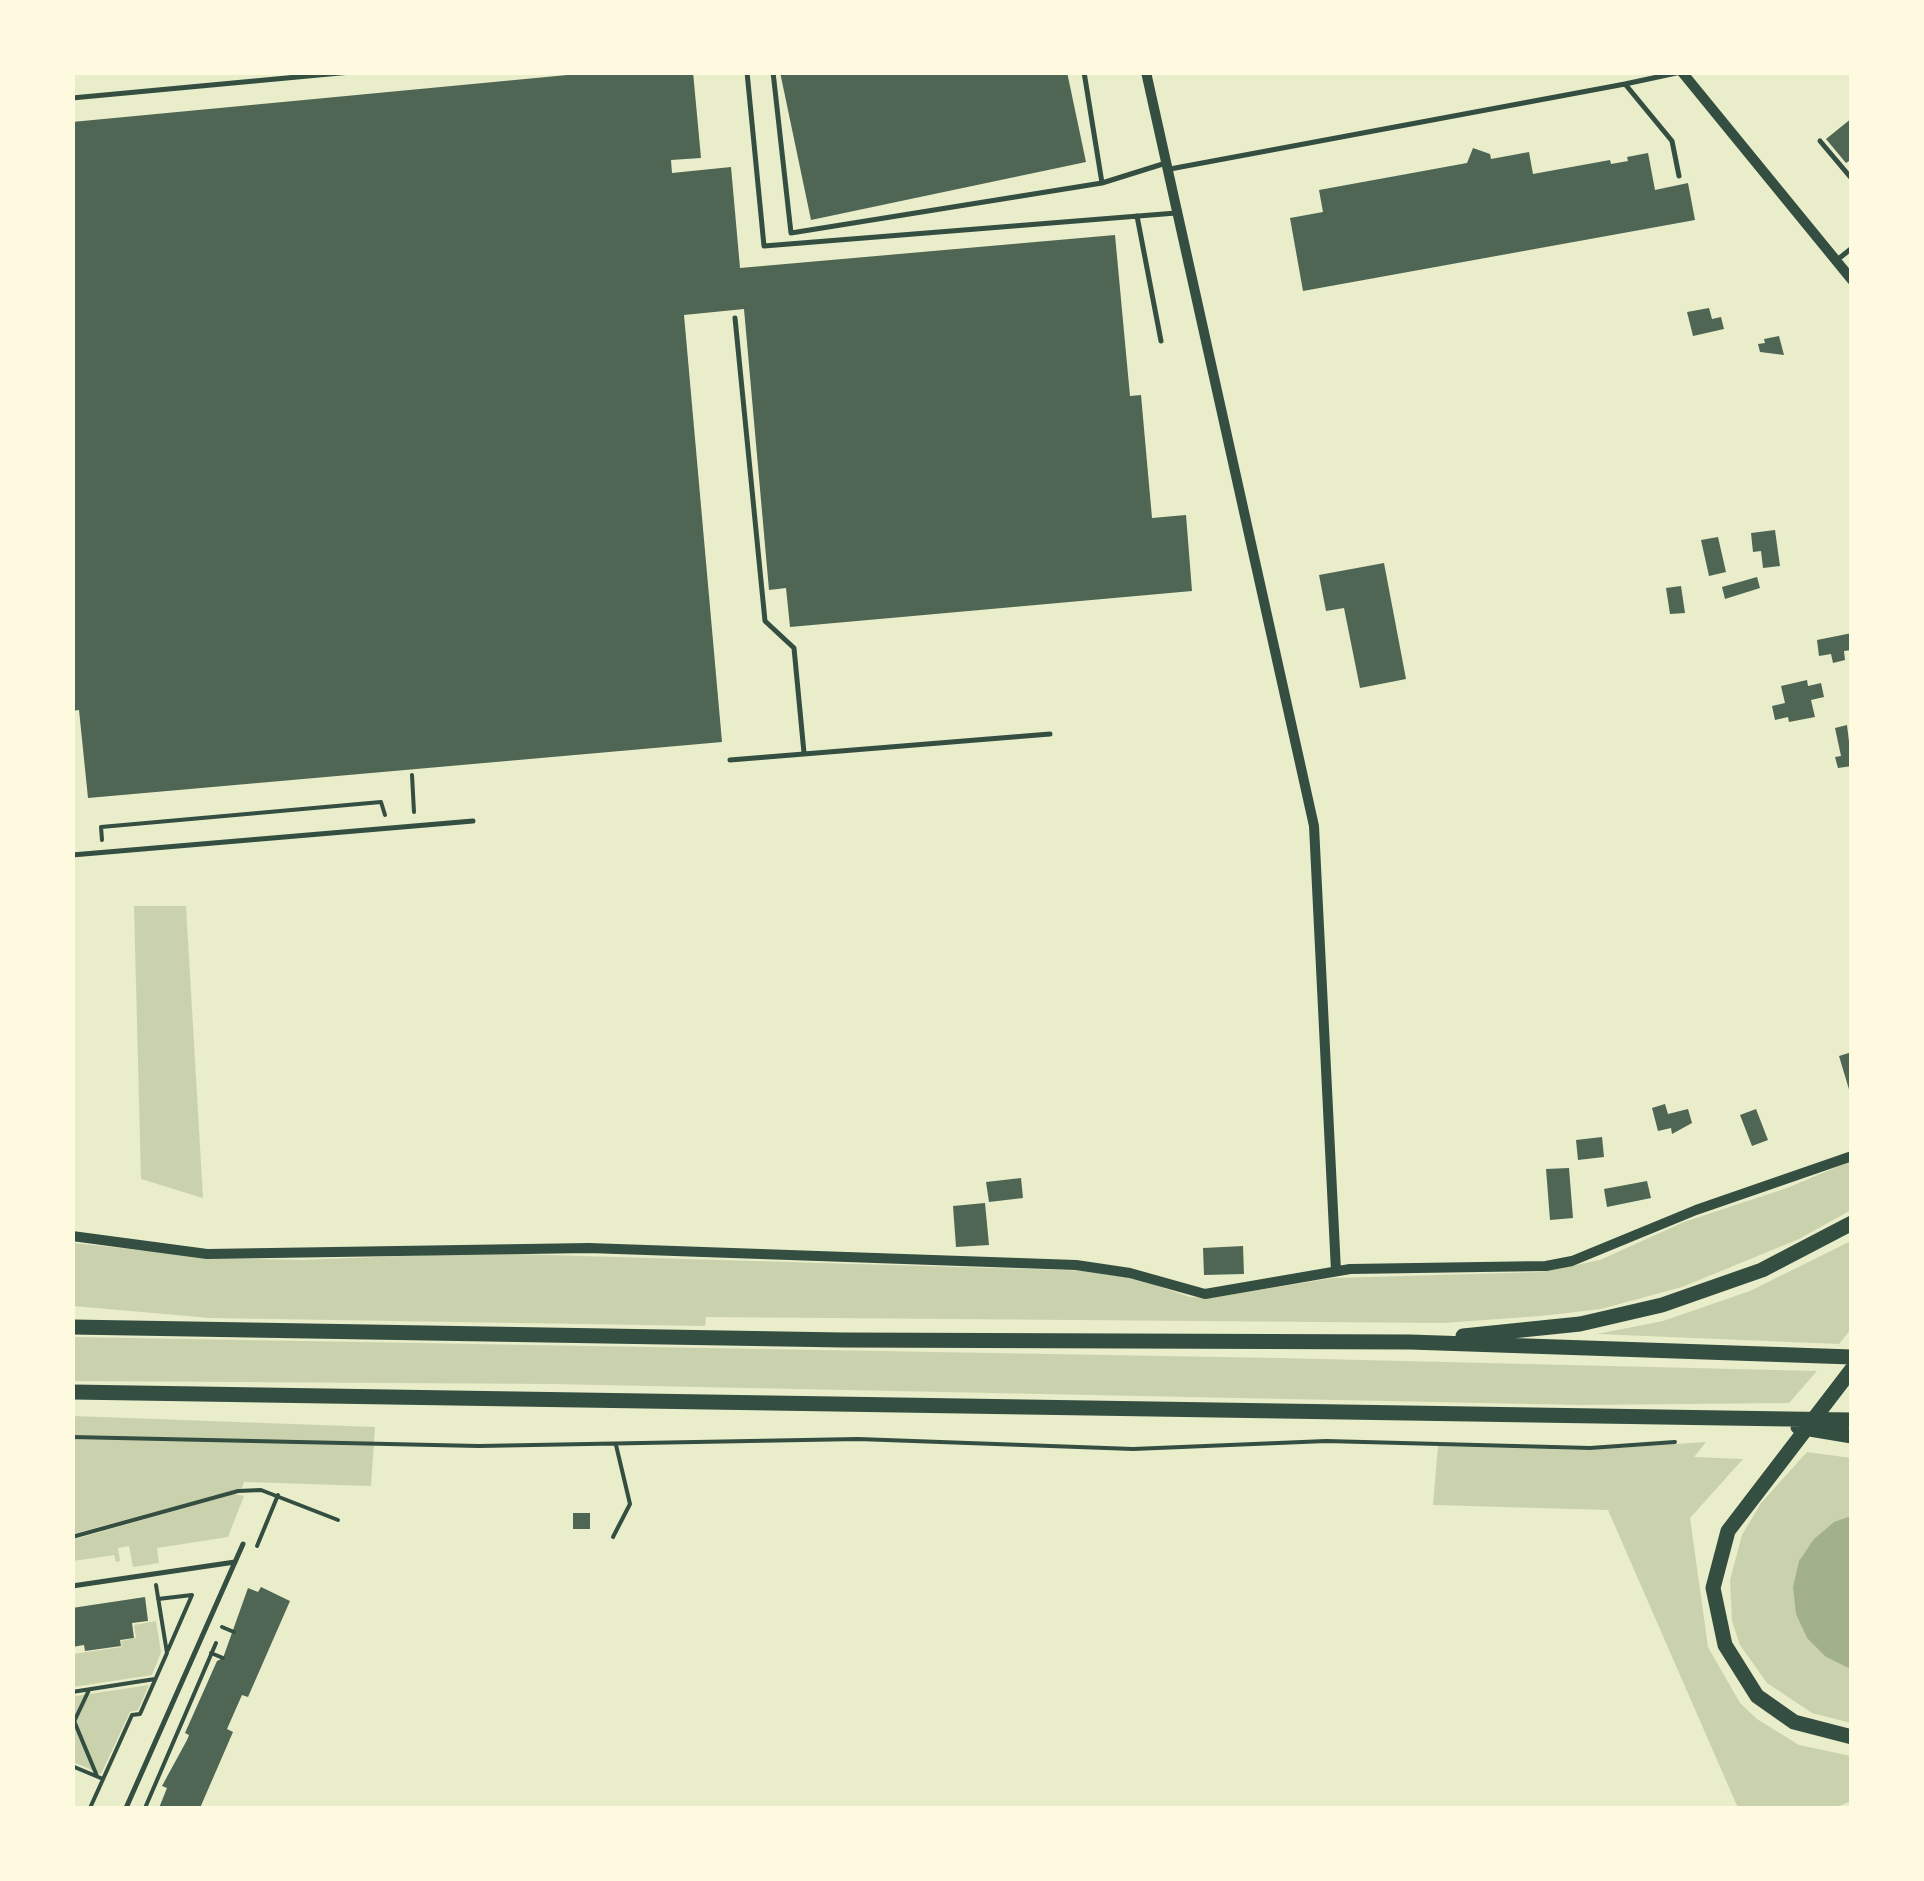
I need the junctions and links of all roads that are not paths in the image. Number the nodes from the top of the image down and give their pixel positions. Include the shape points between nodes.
1 (351, 72) edge
2 (747, 72) edge
3 (773, 72) edge
4 (1084, 72) edge
5 (1146, 72) edge
6 (1681, 72) edge
7 (1626, 84) junction
8 (72, 98) edge
9 (1820, 141) dead end
10 (1167, 166) junction
11 (1679, 176) dead end
12 (1852, 179) edge
13 (1102, 183) junction
14 (1177, 212) junction
15 (1138, 216) junction
16 (1852, 248) edge
17 (1837, 260) junction
18 (1852, 280) edge
19 (735, 318) dead end
20 (1161, 342) dead end
21 (1050, 734) dead end
22 (804, 753) junction
23 (730, 760) dead end
24 (473, 821) dead end
25 (72, 855) edge
26 (1852, 1156) edge
27 (1852, 1224) edge
28 (72, 1236) edge
29 (1336, 1271) junction
30 (72, 1327) edge
31 (1410, 1342) junction
32 (1852, 1357) edge
33 (1852, 1369) edge
34 (72, 1392) edge
35 (1755, 1419) junction
36 (1852, 1420) edge
37 (1852, 1436) edge
38 (243, 1544) dead end
39 (235, 1562) junction
40 (72, 1586) edge
41 (1852, 1737) edge
42 (126, 1808) edge

1 - 8 lane
2 - 15 lane via 764,246
3 - 13 lane via 791,232
4 - 13 lane
5 - 10 street
6 - 7 lane
6 - 17 street
7 - 10 lane
7 - 11 lane via 1672,141
9 - 12 lane
10 - 13 lane
10 - 14 street
14 - 15 lane
14 - 29 street via 1314,826
15 - 20 lane
16 - 17 lane
17 - 18 street
19 - 22 lane via 765,622 794,648
21 - 22 lane
22 - 23 lane
24 - 25 lane
26 - 29 street via 1572,1261
27 - 31 main road via 1762,1270 1620,1317
28 - 29 street via 207,1254 589,1248 1076,1265 1204,1294
30 - 31 main road
31 - 32 main road
33 - 41 main road via 1728,1531 1714,1572 1716,1616 1731,1659 1757,1696 1794,1722
34 - 35 main road
35 - 36 main road
35 - 37 main road
38 - 39 lane
39 - 40 lane
39 - 42 lane

